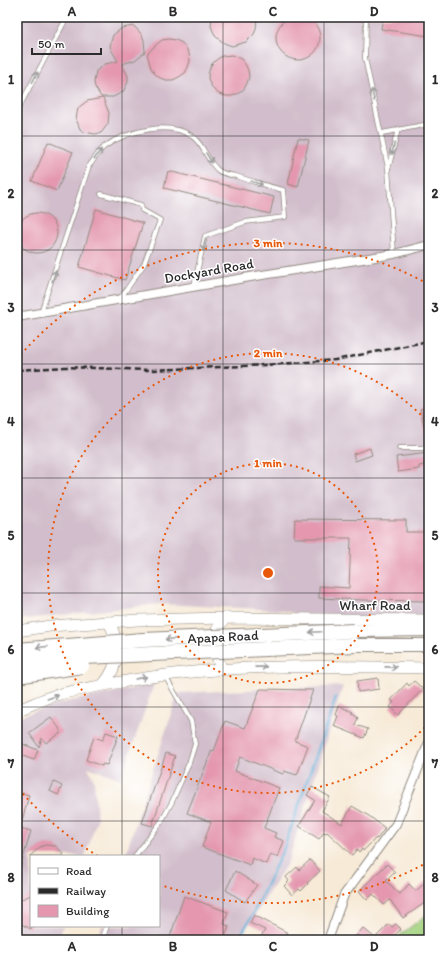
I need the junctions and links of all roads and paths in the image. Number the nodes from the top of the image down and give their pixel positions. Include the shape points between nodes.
1 (66, 17) edge
2 (366, 17) edge
3 (17, 111) edge
4 (429, 124) edge
5 (398, 129) junction
6 (382, 133) junction
7 (388, 168) junction
8 (101, 194) dead end
9 (429, 245) edge
10 (394, 254) junction
11 (194, 286) junction
12 (120, 299) junction
13 (41, 313) junction
14 (17, 317) edge
15 (399, 448) dead end
16 (429, 448) edge
17 (226, 618) junction
18 (429, 620) edge
19 (109, 622) junction
20 (354, 630) joint
21 (429, 630) edge
22 (17, 631) edge
23 (355, 645) joint
24 (429, 645) edge
25 (17, 650) edge
26 (157, 654) junction
27 (17, 663) edge
28 (429, 668) edge
29 (222, 669) junction
30 (164, 674) junction
31 (17, 676) edge
32 (103, 685) junction
33 (17, 711) edge
34 (429, 742) edge
35 (136, 855) edge
36 (107, 927) edge
37 (102, 940) edge
38 (328, 940) edge

3 -> 1 lane
6 -> 2 lane via 364,58
4 - 5 lane
5 - 6 lane
5 -> 7 lane
6 - 7 lane
7 - 10 lane
8 - 12 lane via 141,206 142,210 160,220 144,264
9 - 10 street, Dockyard Road
10 - 11 street, Dockyard Road
11 - 12 street, Dockyard Road
13 -> 11 lane via 89,166 103,148 123,137 145,130 170,128 182,131 194,137 219,171 282,190 285,216 245,222 205,236
12 - 13 street, Dockyard Road
13 - 14 street, Dockyard Road
15 - 16 lane
17 - 18 street, Wharf Road
17 - 19 street, Wharf Road
17 - 29 street via 218,625 213,643
19 - 22 street, Wharf Road
19 - 32 street via 115,634 117,662
20 - 21 main road, Apapa Road
20 -> 25 highway, Apapa Road, bridge via 143,640
23 - 24 main road, Apapa Road
23 - 26 highway, Apapa Road, bridge
26 - 27 highway, Apapa Road, bridge
26 - 31 highway, bridge
29 -> 28 street via 318,666
29 - 30 street
32 -> 30 street
30 - 35 lane via 191,721 195,744 172,802 161,822
33 -> 32 street via 55,695
34 - 38 street via 396,824 344,895
36 - 37 lane

